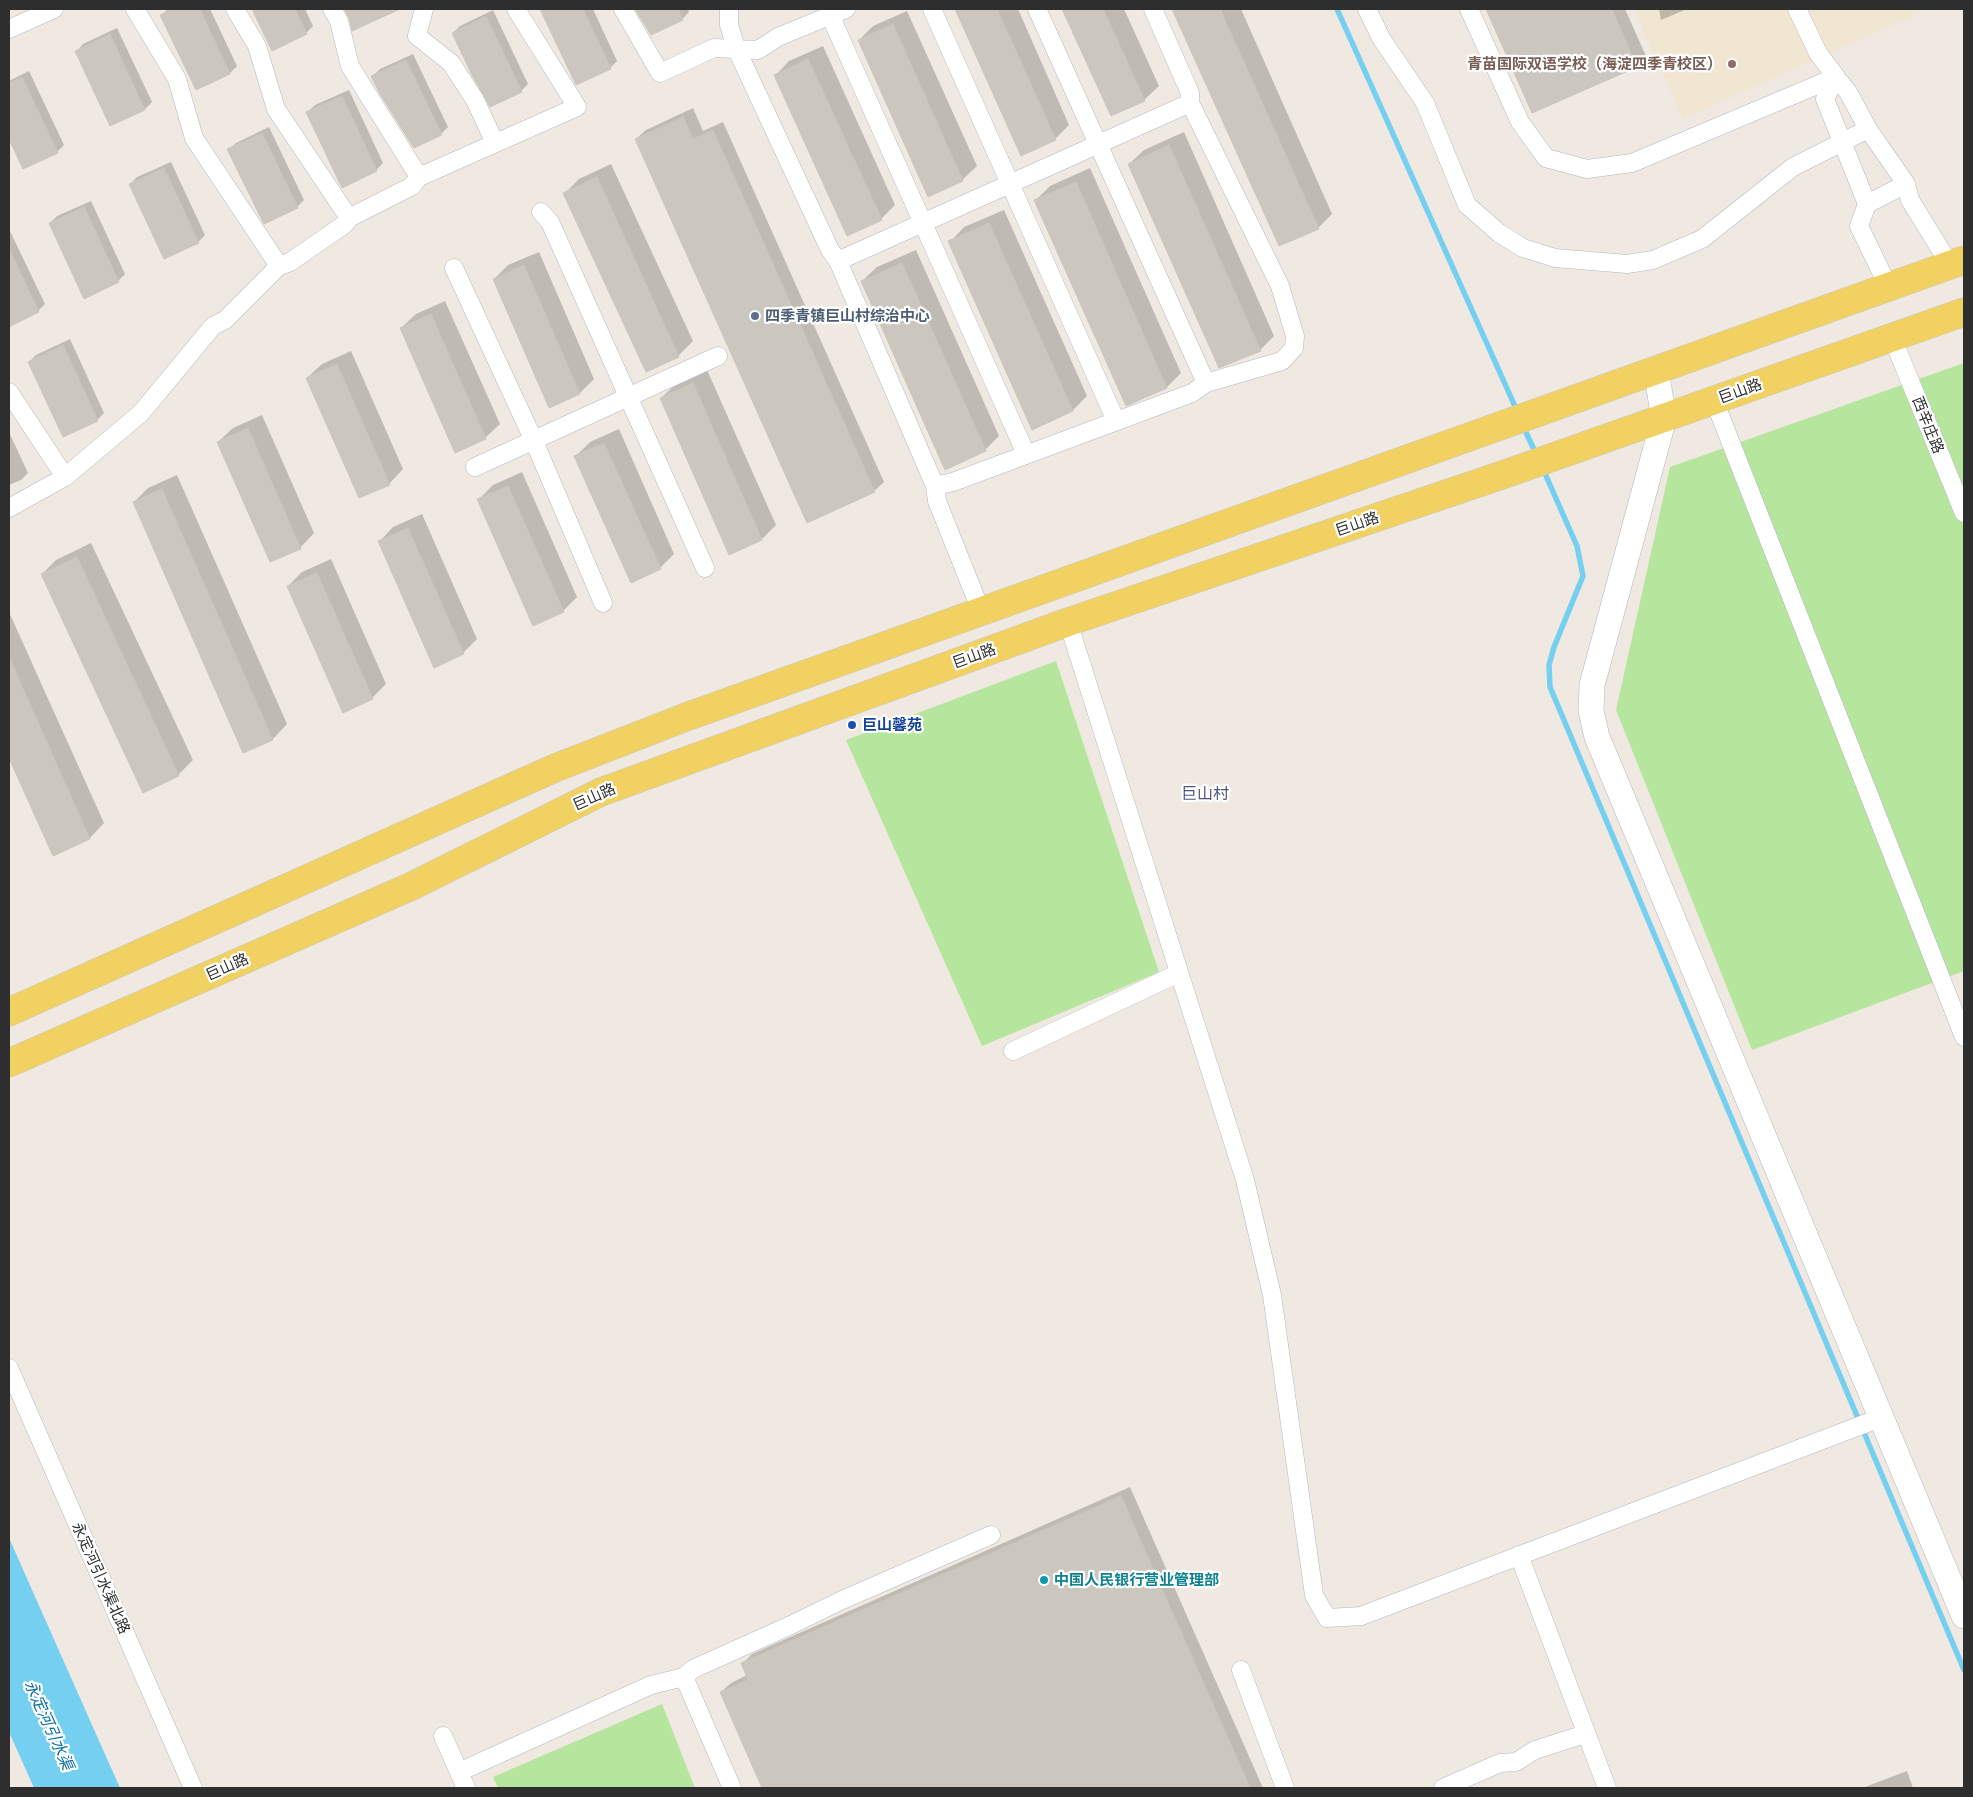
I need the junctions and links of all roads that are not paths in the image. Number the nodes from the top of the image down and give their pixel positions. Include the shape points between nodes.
1 (54, 9) edge
2 (135, 9) edge
3 (235, 9) edge
4 (332, 9) edge
5 (424, 9) edge
6 (516, 9) edge
7 (623, 9) edge
8 (729, 9) edge
9 (932, 9) edge
10 (1037, 9) edge
11 (1152, 9) edge
12 (1367, 9) edge
13 (1469, 9) edge
14 (1798, 9) edge
15 (838, 12) edge
16 (9, 29) edge
17 (736, 48) junction
18 (1836, 77) junction
19 (1190, 103) junction
20 (1868, 129) junction
21 (1842, 142) junction
22 (495, 143) junction
23 (1100, 144) junction
24 (419, 177) junction
25 (1010, 183) junction
26 (1906, 184) junction
27 (1867, 204) junction
28 (541, 212) dead end
29 (349, 218) junction
30 (923, 223) junction
31 (838, 260) junction
32 (1957, 263) edge
33 (279, 266) junction
34 (454, 268) dead end
35 (1888, 286) junction
36 (1964, 312) edge
37 (1892, 337) junction
38 (718, 356) dead end
39 (1656, 371) junction
40 (1206, 383) junction
41 (9, 392) edge
42 (629, 397) junction
43 (1714, 400) junction
44 (1664, 418) junction
45 (1116, 421) junction
46 (534, 441) junction
47 (1026, 454) junction
48 (475, 467) dead end
49 (65, 477) junction
50 (934, 486) junction
51 (9, 508) edge
52 (1964, 513) edge
53 (705, 568) dead end
54 (603, 603) dead end
55 (982, 611) junction
56 (1068, 622) junction
57 (1180, 973) junction
58 (9, 1012) edge
59 (1964, 1037) edge
60 (1013, 1051) dead end
61 (9, 1063) edge
62 (9, 1368) edge
63 (1880, 1418) junction
64 (991, 1535) dead end
65 (1519, 1555) junction
66 (1964, 1616) edge
67 (1241, 1670) dead end
68 (684, 1677) junction
69 (1585, 1734) junction
70 (443, 1736) dead end
71 (459, 1772) junction
72 (193, 1788) edge
73 (466, 1788) edge
74 (732, 1788) edge
75 (1285, 1788) edge
76 (1443, 1788) edge
77 (1607, 1788) edge

1 - 16 street
2 - 33 street via 176,79 194,138
3 - 29 street via 256,46 276,109
4 - 24 street via 339,21 350,66
5 - 22 street via 417,36 451,63
6 - 22 street via 577,106
7 - 17 street via 660,73 714,48
8 - 17 street via 729,25
9 - 25 street
10 - 23 street
11 - 19 street via 1190,93
12 - 21 street via 1381,38 1425,103 1467,205 1499,233 1523,248 1556,258 1627,264 1653,260 1702,239 1793,167
13 - 18 street via 1520,122 1546,158 1587,169 1632,163
14 - 18 street via 1818,53
15 - 17 street via 778,37 758,50
15 - 30 street
17 - 31 street via 830,250
18 - 20 street via 1832,81 1840,82 1848,92
18 - 21 street via 1825,99
19 - 23 street
19 - 40 street via 1280,286 1295,336 1294,348 1282,361
20 - 21 street
20 - 26 street
21 - 27 street
22 - 24 street
23 - 25 street
23 - 40 street
24 - 29 street via 412,186
25 - 30 street
25 - 45 street
26 - 27 street
26 - 32 street via 1910,200
27 - 35 street via 1859,226
28 - 42 street via 550,222
29 - 33 street via 290,262
30 - 31 street
30 - 47 street
31 - 50 street
32 - 35 main road
33 - 49 street via 225,320 213,326 141,413
34 - 46 street
35 - 39 main road
36 - 37 main road, 巨山路
37 - 43 main road, 巨山路
37 - 52 street, 西辛庄路
38 - 42 street
39 - 44 street
39 - 55 main road
40 - 45 street via 1192,393
41 - 49 street
42 - 46 street
42 - 53 street
43 - 44 main road, 巨山路
43 - 59 street
44 - 56 main road, 巨山路
44 - 63 street via 1592,685 1591,711 1597,737
45 - 47 street
46 - 48 street
46 - 54 street
47 - 50 street
49 - 51 street
50 - 55 street via 937,501
55 - 58 main road via 737,698 555,768
56 - 57 street
56 - 61 main road, 巨山路 via 601,792 412,886
57 - 60 street
57 - 65 street via 1245,1180 1272,1295 1314,1595 1328,1618 1361,1616
62 - 72 street, 永定河引水渠北路
63 - 65 street
63 - 66 street
64 - 68 street via 840,1600 693,1669
65 - 69 street
67 - 75 street
68 - 71 street via 651,1685
68 - 74 street
69 - 76 street via 1536,1750 1516,1762 1500,1763
69 - 77 street
70 - 71 street
71 - 73 street

